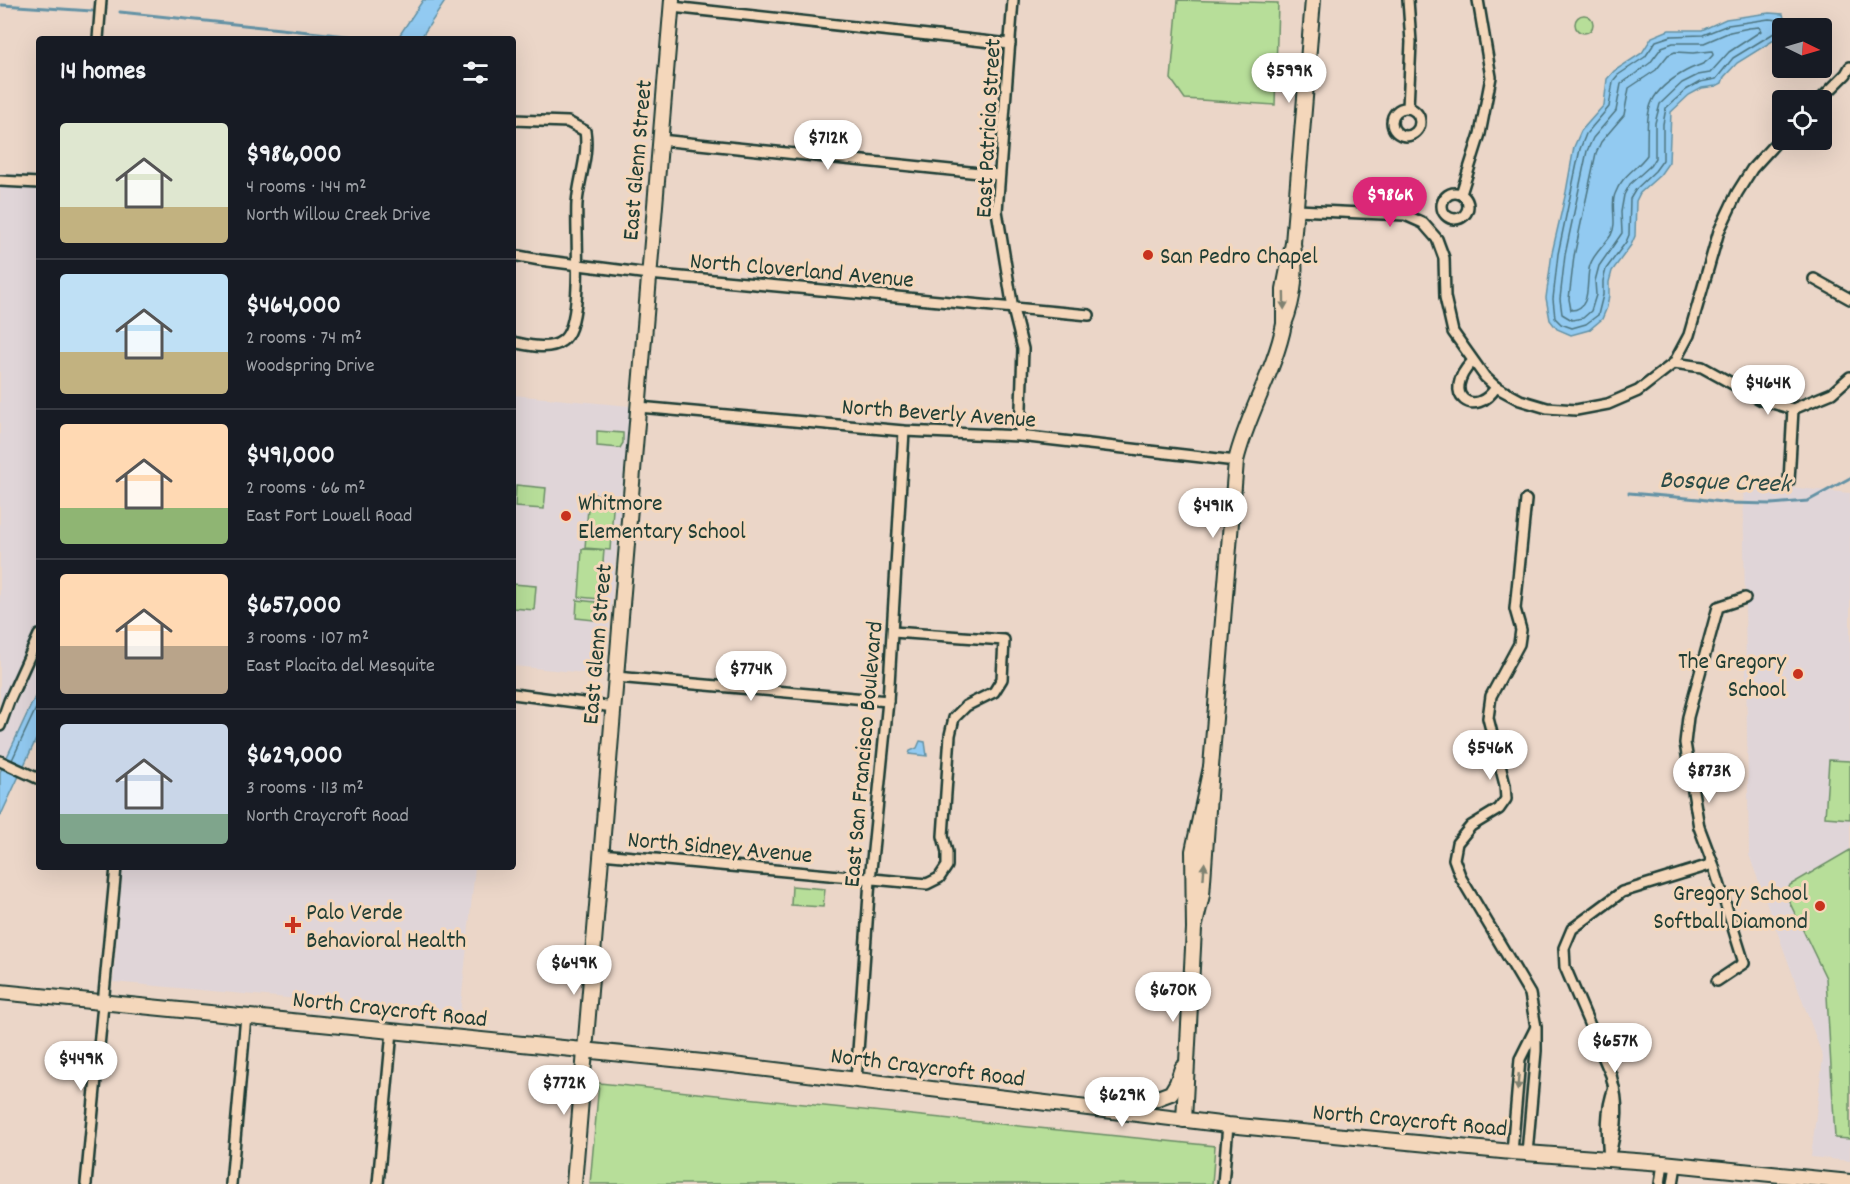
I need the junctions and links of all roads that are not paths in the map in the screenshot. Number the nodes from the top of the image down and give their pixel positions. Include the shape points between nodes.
1 (101, 0) edge
2 (1013, 0) edge
3 (1313, 0) edge
4 (1408, 0) edge
5 (1478, 0) edge
6 (672, 3) edge
7 (98, 36) edge
8 (1010, 44) junction
9 (1850, 67) edge
10 (1830, 90) edge
11 (1408, 108) dead end
12 (516, 120) edge
13 (660, 140) junction
14 (1772, 146) edge
15 (999, 175) junction
16 (0, 180) edge
17 (36, 183) edge
18 (1461, 194) dead end
19 (1297, 210) junction
20 (516, 255) edge
21 (578, 265) junction
22 (649, 274) junction
23 (1814, 279) dead end
24 (1850, 299) edge
25 (1013, 309) junction
26 (1089, 315) dead end
27 (516, 342) edge
28 (1472, 362) junction
29 (1674, 363) junction
30 (1850, 376) edge
31 (1496, 387) junction
32 (639, 407) junction
33 (1793, 409) junction
34 (904, 431) junction
35 (1020, 436) junction
36 (1236, 461) junction
37 (1789, 481) dead end
38 (1526, 500) dead end
39 (1745, 598) dead end
40 (893, 632) junction
41 (36, 642) edge
42 (616, 677) junction
43 (516, 694) edge
44 (888, 701) junction
45 (614, 708) junction
46 (0, 726) edge
47 (0, 761) edge
48 (36, 778) edge
49 (602, 854) junction
50 (1713, 864) junction
51 (116, 870) edge
52 (870, 880) junction
53 (1716, 981) dead end
54 (0, 992) edge
55 (103, 1002) junction
56 (246, 1016) junction
57 (1536, 1027) junction
58 (392, 1031) junction
59 (1188, 1048) junction
60 (585, 1050) junction
61 (856, 1080) junction
62 (1119, 1112) junction
63 (1184, 1120) junction
64 (1228, 1125) junction
65 (1512, 1152) junction
66 (1527, 1153) junction
67 (1609, 1159) junction
68 (1670, 1164) junction
69 (1850, 1182) edge
70 (86, 1184) edge
71 (231, 1184) edge
72 (378, 1184) edge
73 (574, 1184) edge
74 (1223, 1184) edge
75 (1660, 1184) edge
76 (1673, 1184) edge

1 - 7 street
2 - 8 street, East Patricia Street
3 - 19 street
4 - 11 street
5 - 18 street via 1491,77 1480,134
6 - 8 street
6 - 13 street, East Glenn Street
8 - 15 street, East Patricia Street
9 - 10 street
12 - 21 street via 568,122 585,131 587,147 577,206
13 - 15 street
13 - 22 street, East Glenn Street
14 - 29 street via 1752,169 1719,231 1689,335
15 - 25 street, East Patricia Street via 997,211
16 - 17 street
19 - 28 street via 1405,215 1424,223 1437,239 1444,258 1445,297 1453,332
19 - 36 street via 1284,289 1284,324
20 - 21 street, North Cloverland Avenue
21 - 22 street, North Cloverland Avenue
21 - 27 street via 573,326 563,341 550,347
22 - 25 street, North Cloverland Avenue
22 - 32 street, East Glenn Street
23 - 24 street
25 - 26 street, North Cloverland Avenue
25 - 35 street, East Patricia Street via 1023,349
28 - 31 street
28 - 31 street via 1458,384 1467,402 1484,400
29 - 31 street via 1638,391 1608,404 1576,410 1547,408
29 - 33 street via 1702,367 1762,400
30 - 33 street via 1832,393
32 - 34 street, North Beverly Avenue
32 - 42 street, East Glenn Street
33 - 37 street
34 - 35 street, North Beverly Avenue
34 - 40 street, East San Francisco Boulevard
35 - 36 street, North Beverly Avenue
36 - 59 street via 1202,895 1194,929
38 - 57 street via 1515,609 1521,630 1519,644 1491,696 1488,718 1506,799 1499,809 1471,826 1457,843 1454,859 1461,879 1530,994
39 - 50 street via 1718,607 1688,717 1685,743 1699,827
40 - 44 street, East San Francisco Boulevard
40 - 52 street, North Sidney Avenue via 1004,640 1002,679 994,692 966,706 954,718 944,836 947,866 939,878 927,884
41 - 46 street
42 - 44 street
42 - 45 street, East Glenn Street
43 - 45 street
44 - 52 street, East San Francisco Boulevard
45 - 49 street, East Glenn Street
47 - 48 street
49 - 52 street, North Sidney Avenue
49 - 60 street, East Glenn Street
50 - 53 street via 1744,963
50 - 67 street via 1622,892 1572,929 1564,948 1565,968 1611,1075 1618,1105
51 - 55 street
52 - 61 street, East San Francisco Boulevard
54 - 55 street, North Craycroft Road
55 - 56 street, North Craycroft Road
55 - 70 street
56 - 58 street, North Craycroft Road
56 - 71 street
57 -> 65 street via 1520,1059
57 - 66 street
58 - 60 street, North Craycroft Road
58 - 72 street
59 - 62 street via 1171,1093
59 - 63 street
60 - 61 street, North Craycroft Road
60 - 73 street, East Glenn Street
61 - 62 street, North Craycroft Road
62 - 63 street, North Craycroft Road
63 - 64 street, North Craycroft Road
64 - 65 street, North Craycroft Road
64 - 74 street
65 - 66 street, North Craycroft Road
66 - 67 street, North Craycroft Road
67 - 68 street, North Craycroft Road
68 - 69 street, North Craycroft Road
68 - 75 street
68 - 76 street

